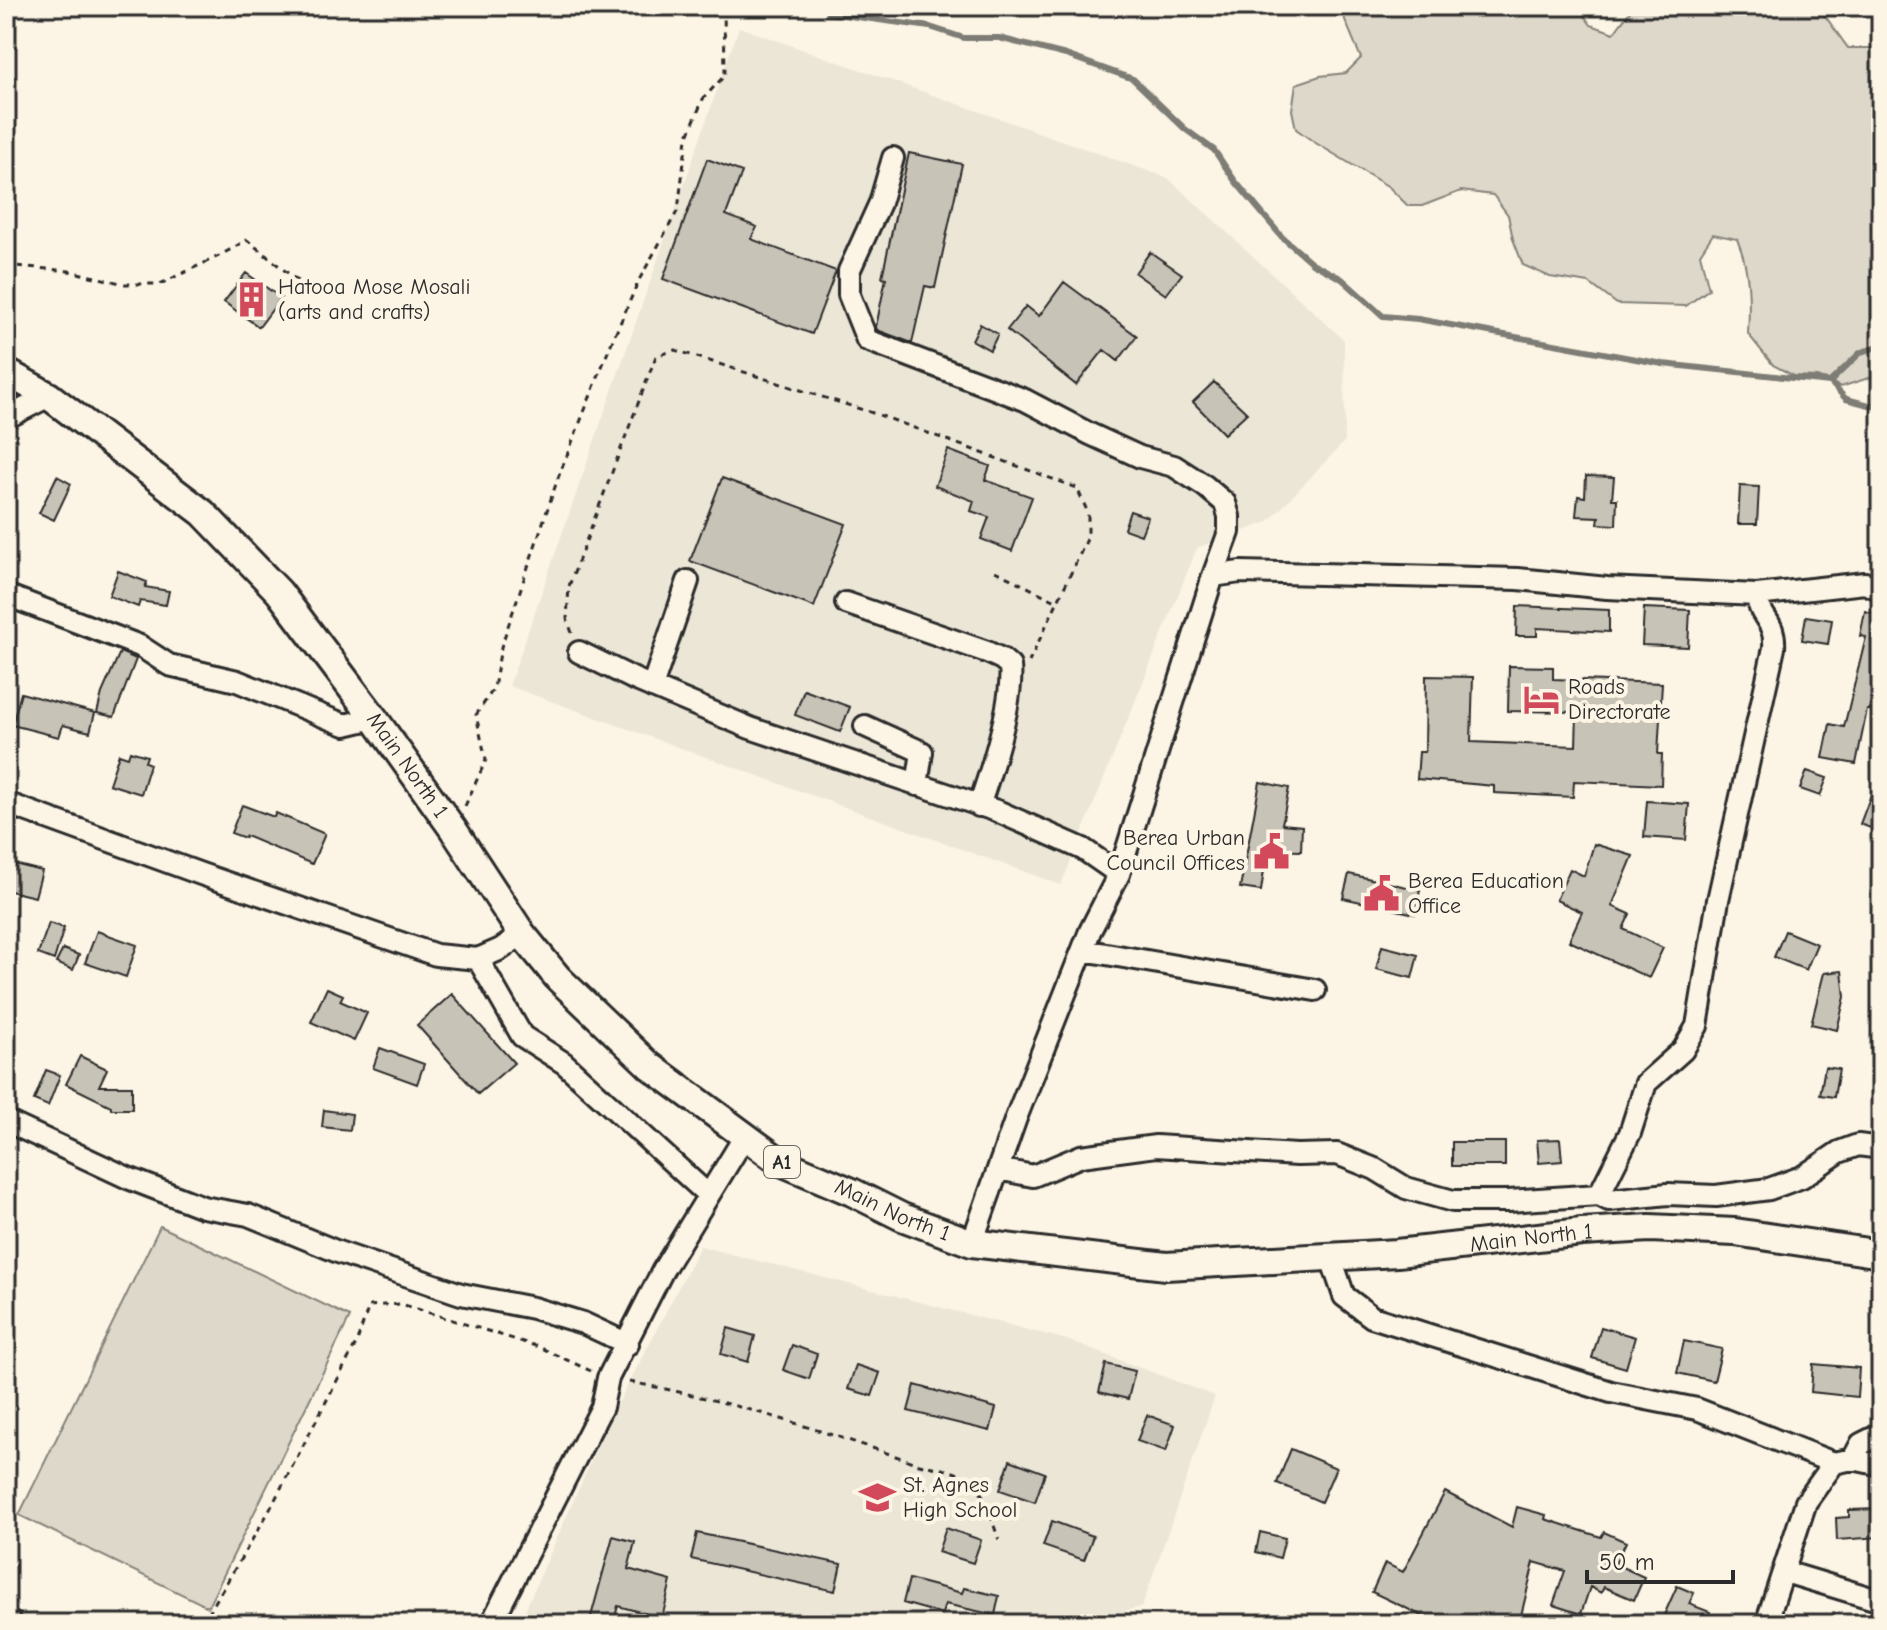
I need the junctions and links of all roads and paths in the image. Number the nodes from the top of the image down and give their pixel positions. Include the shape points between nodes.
1 (724, 6) edge
2 (893, 158) dead end
3 (6, 265) edge
4 (290, 296) dead end
5 (6, 372) edge
6 (49, 396) junction
7 (6, 413) edge
8 (995, 571) dead end
9 (1213, 576) junction
10 (688, 581) dead end
11 (1881, 590) edge
12 (6, 595) edge
13 (1757, 595) junction
14 (1058, 602) junction
15 (846, 603) dead end
16 (579, 652) joint
17 (1011, 678) junction
18 (652, 687) junction
19 (374, 718) junction
20 (865, 726) dead end
21 (917, 785) junction
22 (6, 803) edge
23 (979, 806) junction
24 (453, 829) junction
25 (1119, 874) junction
26 (522, 934) junction
27 (1083, 950) junction
28 (478, 959) junction
29 (1315, 990) dead end
30 (6, 1121) edge
31 (745, 1136) junction
32 (1881, 1148) edge
33 (998, 1169) junction
34 (707, 1194) junction
35 (1599, 1195) junction
36 (972, 1243) junction
37 (1881, 1254) edge
38 (1331, 1258) junction
39 (628, 1344) junction
40 (608, 1378) junction
41 (1881, 1434) edge
42 (1844, 1461) junction
43 (1881, 1465) edge
44 (999, 1540) dead end
45 (1785, 1572) junction
46 (1881, 1601) edge
47 (6, 1606) edge
48 (35, 1624) edge
49 (202, 1624) edge
50 (491, 1624) edge
51 (1766, 1624) edge

1 - 24 path via 725,75 703,99 687,138 678,210 633,293 558,478 501,647 494,688 476,715 486,760 465,803 464,821
2 - 9 street via 880,203 849,271 849,295 867,340 1025,400 1140,457 1174,466 1205,486 1225,503 1229,516 1229,532
3 - 4 path via 69,271 125,284 160,284 247,240 304,286
5 - 6 main road, Main North 1 / A1
6 - 7 street via 12,415
6 - 19 main road, Main North 1 / A1 via 203,513 279,592
8 - 14 path
9 - 13 street via 1274,572 1518,579
9 - 25 street
10 - 18 street
11 - 13 street via 1865,583
12 - 19 street via 140,646 169,665 237,681 345,725
13 - 35 street via 1758,607 1775,633 1774,648 1724,872 1697,1026 1683,1050 1646,1083 1630,1133
14 - 16 path via 1088,537 1088,513 1077,488 879,415 675,350 656,356 569,586 567,619
14 - 17 path via 1031,660
15 - 17 street via 994,655 1010,666
16 - 18 street
17 - 23 street
18 - 21 street via 750,728
19 - 24 main road, Main North 1 / A1
20 - 21 street via 922,752
21 - 23 street
22 - 28 street via 436,955
23 - 25 street via 1083,849
24 - 26 main road, Main North 1 / A1
25 - 27 street
26 - 28 street
26 - 31 main road, Main North 1 / A1 via 558,978 650,1066
27 - 29 street
27 - 33 street
28 - 34 street via 522,1036 564,1063
30 - 39 street via 203,1207 248,1215 461,1294 533,1308
31 - 34 street
31 - 36 main road, Main North 1 / A1 via 779,1161
32 - 35 street via 1858,1145 1769,1189 1609,1200
33 - 35 street via 1033,1176 1081,1156 1156,1146 1337,1154 1406,1188 1453,1201
33 - 36 street
34 - 39 street
36 - 38 main road, Main North 1 / A1 via 1166,1266
37 - 38 main road, Main North 1 / A1 via 1735,1232 1650,1228
38 - 42 street via 1344,1296 1372,1317 1611,1392 1697,1409
39 - 40 street
40 - 44 path via 690,1392 921,1465 947,1468 978,1486
40 - 49 path via 539,1347 401,1304 369,1306 356,1344 275,1499
40 - 50 street via 602,1407
41 - 42 street
42 - 43 street
42 - 45 street via 1806,1502
45 - 46 street
45 - 51 street
47 - 48 path

